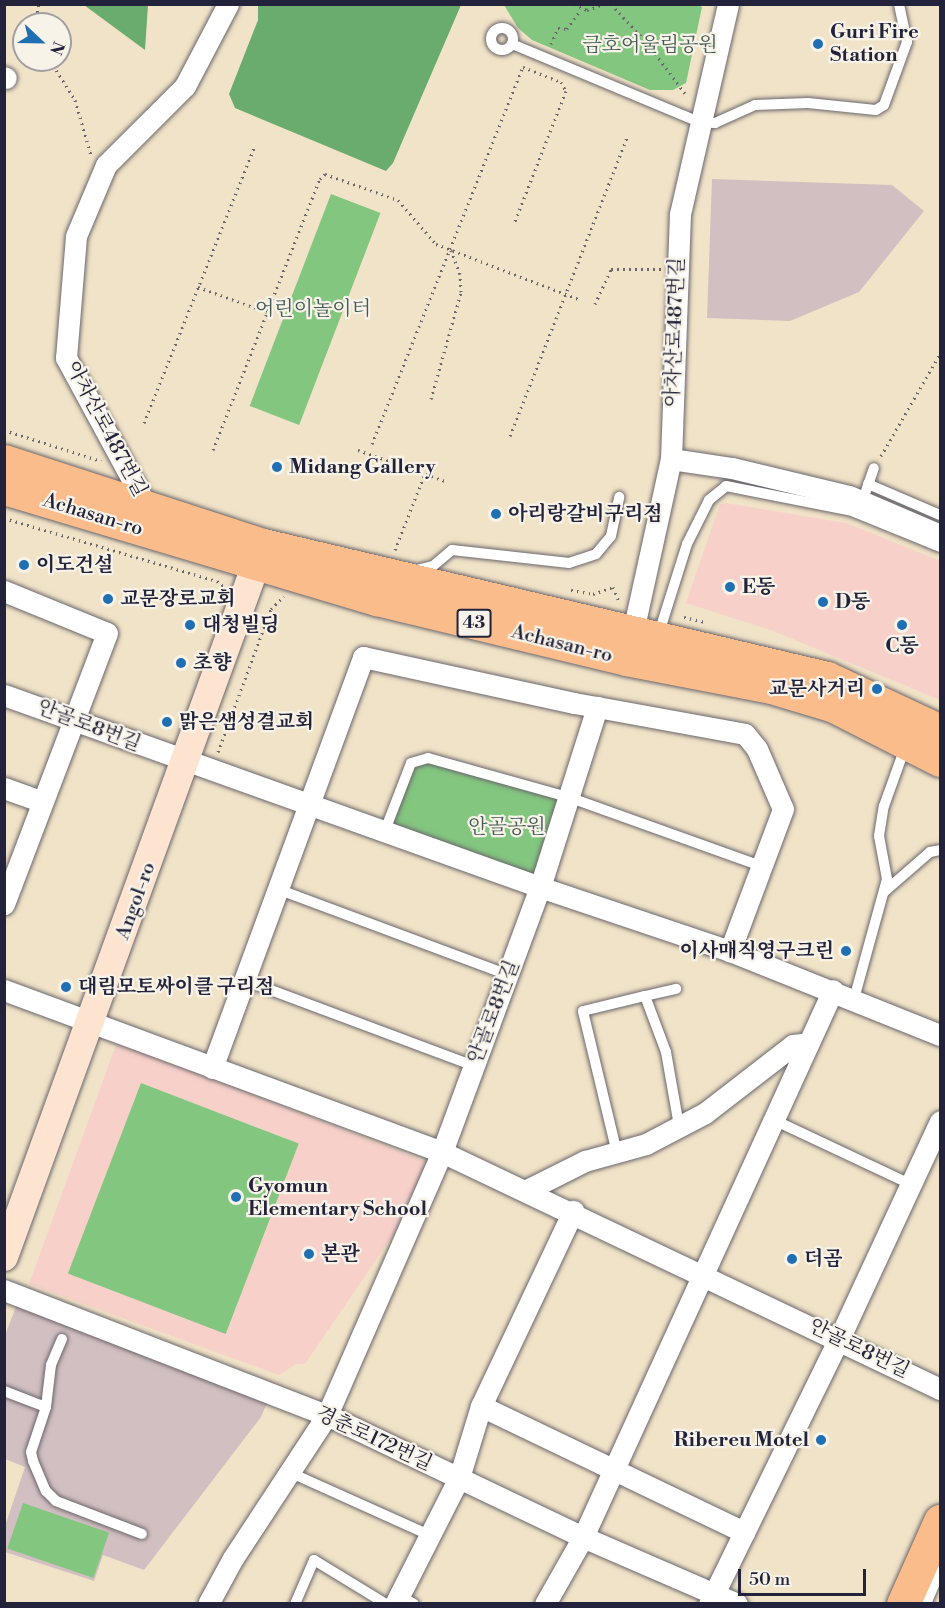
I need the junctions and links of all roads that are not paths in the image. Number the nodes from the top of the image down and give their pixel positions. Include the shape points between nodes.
1 (228, 4) edge
2 (728, 4) edge
3 (899, 4) edge
4 (512, 44) dead end
5 (699, 122) junction
6 (671, 459) junction
7 (4, 461) edge
8 (874, 468) road end
9 (727, 477) junction
10 (4, 488) edge
11 (619, 497) dead end
12 (863, 500) junction
13 (147, 507) junction
14 (940, 515) edge
15 (940, 535) edge
16 (940, 547) edge
17 (260, 555) junction
18 (396, 565) junction
19 (4, 591) edge
20 (635, 633) junction
21 (4, 694) edge
22 (597, 707) junction
23 (75, 722) junction
24 (940, 731) edge
25 (908, 742) junction
26 (940, 759) edge
27 (186, 763) junction
28 (4, 788) edge
29 (568, 797) junction
30 (43, 802) junction
31 (306, 805) junction
32 (384, 833) junction
33 (940, 850) edge
34 (761, 866) junction
35 (540, 887) junction
36 (280, 890) junction
37 (7, 892) edge
38 (884, 892) junction
39 (730, 951) junction
40 (508, 975) junction
41 (244, 980) junction
42 (676, 989) dead end
43 (4, 990) edge
44 (833, 990) junction
45 (645, 996) junction
46 (854, 999) junction
47 (91, 1025) junction
48 (940, 1035) edge
49 (809, 1043) junction
50 (474, 1066) junction
51 (212, 1068) junction
52 (774, 1120) junction
53 (940, 1121) edge
54 (679, 1126) junction
55 (442, 1152) junction
56 (617, 1153) junction
57 (910, 1184) junction
58 (526, 1190) junction
59 (573, 1211) junction
60 (4, 1257) edge
61 (701, 1276) junction
62 (4, 1290) edge
63 (62, 1339) dead end
64 (839, 1339) junction
65 (940, 1389) edge
66 (4, 1391) edge
67 (481, 1406) junction
68 (46, 1407) junction
69 (327, 1415) junction
70 (614, 1468) junction
71 (289, 1472) junction
72 (459, 1478) junction
73 (744, 1532) junction
74 (142, 1534) dead end
75 (429, 1535) junction
76 (584, 1537) junction
77 (939, 1541) edge
78 (712, 1598) edge
79 (398, 1602) edge
80 (208, 1604) edge
81 (295, 1604) edge
82 (545, 1604) edge
83 (737, 1604) edge
84 (903, 1604) edge
85 (926, 1604) edge

1 - 13 street, 아차산로487번길 via 185,86 106,165 76,236 66,358
2 - 5 street, 아차산로487번길
3 - 5 lane via 907,42 881,109 808,103 755,105 715,123
4 - 5 lane
5 - 6 street, 아차산로487번길 via 680,214
6 - 9 street
6 - 20 street, 아차산로487번길
7 - 13 main road, Achasan-ro / 43
8 - 12 lane
9 - 12 street
9 - 20 lane via 709,500
10 - 17 main road, Achasan-ro / 43
11 - 18 lane via 611,536 596,554 569,563 452,550 433,566
12 - 14 lane
12 - 15 street
12 - 16 lane
13 - 17 main road, Achasan-ro / 43
17 - 18 main road, Achasan-ro / 43
17 - 20 main road, Achasan-ro / 43 via 377,599
17 - 27 street, Angol-ro
18 - 20 main road, Achasan-ro / 43
19 - 23 street via 107,633
20 - 24 main road, Achasan-ro / 43 via 827,678
20 - 25 main road, Achasan-ro / 43 via 834,706
21 - 23 street, 안골로8번길
22 - 29 street
22 - 31 street via 363,657
22 - 34 street via 745,734 757,748 783,809
23 - 27 street, 안골로8번길
23 - 30 street
25 - 26 main road, Achasan-ro / 43
25 - 38 lane via 884,806 879,836 887,879
27 - 31 street, 안골로8번길
27 - 47 street, Angol-ro
28 - 30 street
29 - 32 lane via 428,758 411,763
29 - 34 lane
29 - 35 street
30 - 37 street
31 - 32 street, 안골로8번길
31 - 36 street
32 - 35 street, 안골로8번길
33 - 38 lane via 930,852
34 - 39 street
35 - 39 street
35 - 40 street, 안골로8번길
36 - 40 lane
36 - 41 street
38 - 46 lane
39 - 44 street
40 - 50 street, 안골로8번길
41 - 50 lane
41 - 51 street
42 - 45 lane
43 - 47 street
44 - 46 street
44 - 49 street
45 - 54 lane via 666,1052
45 - 56 lane via 582,1011
46 - 48 street
47 - 51 street
47 - 60 street, Angol-ro
49 - 52 street
49 - 54 street via 793,1045 705,1113
50 - 55 street, 안골로8번길
51 - 55 street
52 - 57 lane
52 - 61 street
53 - 57 street
54 - 56 street via 646,1144
55 - 58 street, 안골로8번길
55 - 69 street
56 - 58 street via 585,1161
57 - 64 street
58 - 59 street, 안골로8번길
59 - 61 street, 안골로8번길
59 - 67 street
61 - 64 street, 안골로8번길
61 - 70 street
62 - 69 street, 경춘로172번길
63 - 68 lane via 48,1378
64 - 65 street, 안골로8번길
64 - 73 street
66 - 68 lane
67 - 70 street
67 - 72 street
68 - 74 lane via 31,1452 50,1497
69 - 71 street
69 - 72 street, 경춘로172번길
70 - 73 street
70 - 76 street
71 - 75 lane
71 - 80 street
72 - 75 street
72 - 76 street, 경춘로172번길
73 - 78 street
75 - 79 street
76 - 78 street, 경춘로172번길
76 - 82 street
77 - 84 main road
77 - 85 lane
78 - 83 street, 경춘로172번길
79 - 81 lane via 314,1560

